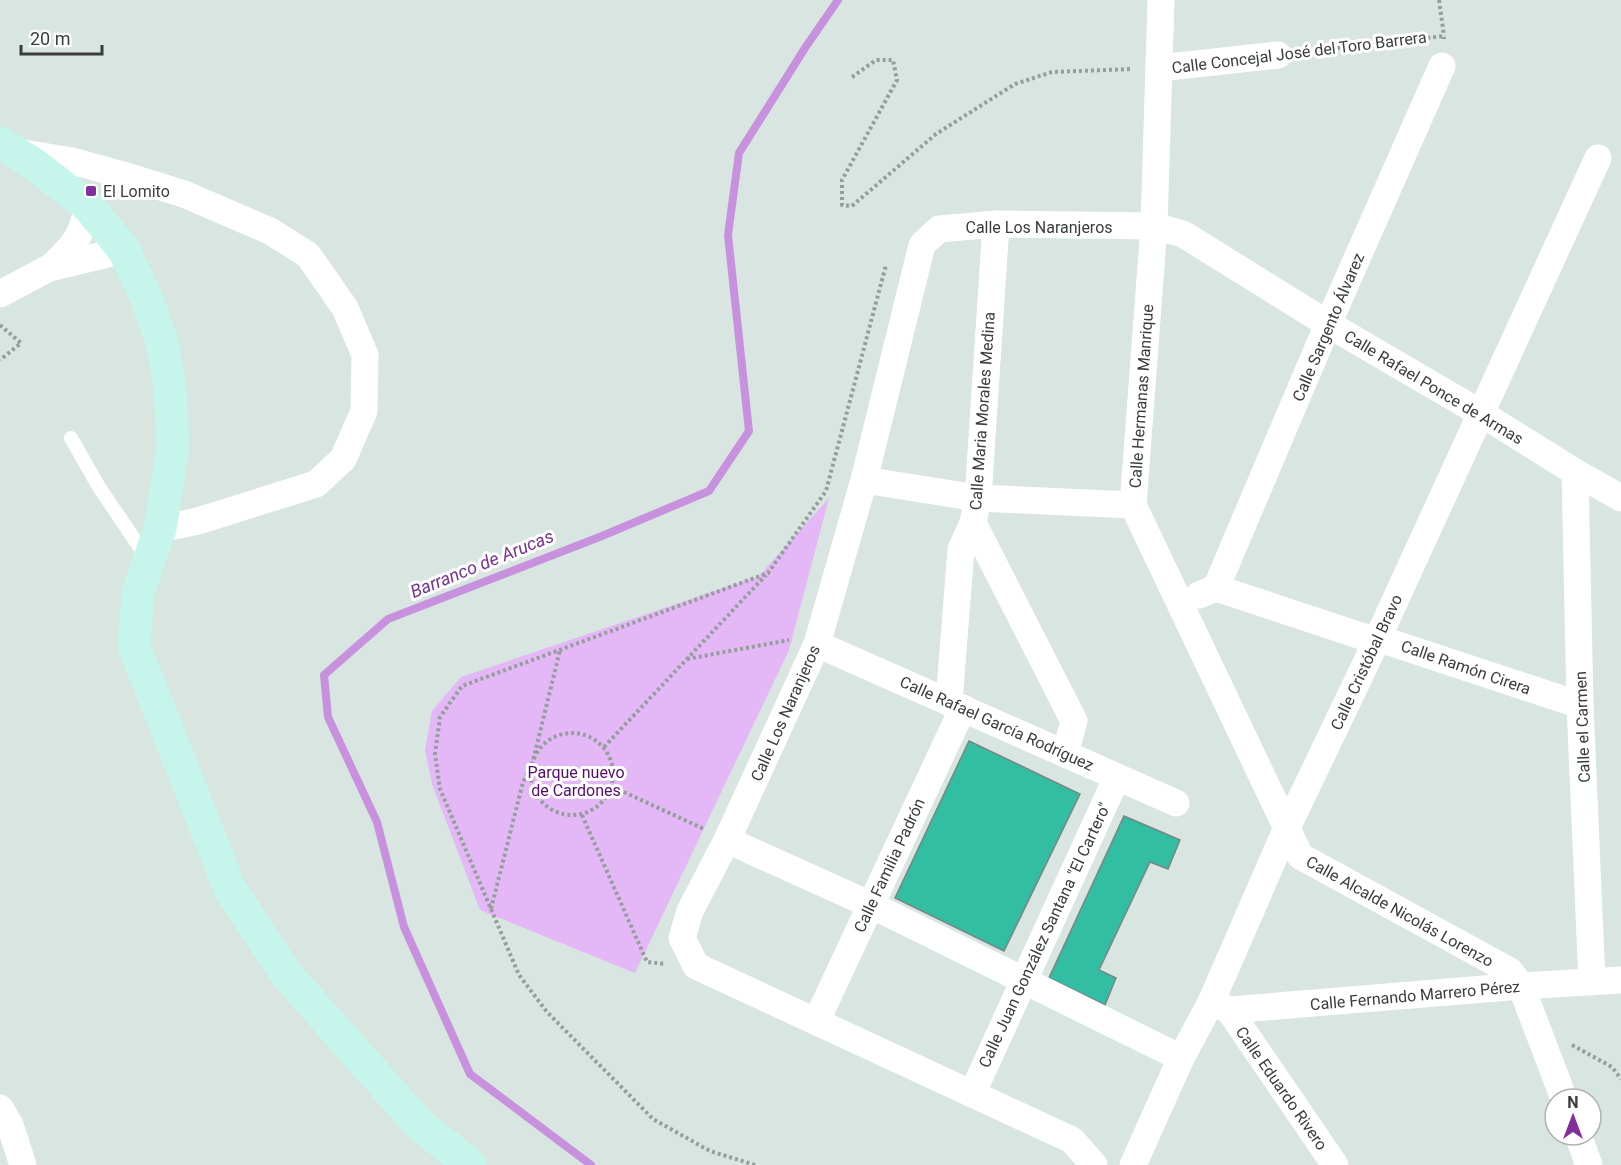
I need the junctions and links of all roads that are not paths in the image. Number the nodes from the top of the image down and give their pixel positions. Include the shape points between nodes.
1 (1161, 0) edge
2 (1278, 55) road end
3 (1442, 66) road end
4 (1159, 68) junction
5 (9, 148) edge
6 (1598, 158) dead end
7 (88, 206) junction
8 (996, 224) junction
9 (1154, 226) junction
10 (124, 250) junction
11 (49, 268) junction
12 (0, 294) edge
13 (1328, 324) junction
14 (1482, 414) junction
15 (71, 438) dead end
16 (1575, 472) junction
17 (864, 480) junction
18 (1621, 498) edge
19 (1133, 505) junction
20 (975, 510) junction
21 (160, 529) junction
22 (148, 560) junction
23 (1216, 588) junction
24 (1181, 602) junction
25 (1377, 640) junction
26 (818, 644) junction
27 (956, 705) junction
28 (1580, 705) junction
29 (1065, 754) junction
30 (1117, 777) junction
31 (1176, 803) dead end
32 (1286, 830) junction
33 (728, 840) junction
34 (871, 904) junction
35 (1621, 980) edge
36 (1024, 982) junction
37 (1592, 982) junction
38 (1521, 986) junction
39 (1220, 1006) junction
40 (816, 1022) junction
41 (1181, 1058) junction
42 (1559, 1087) edge
43 (972, 1094) junction
44 (0, 1108) edge
45 (1582, 1147) edge
46 (23, 1165) edge
47 (470, 1165) edge
48 (1094, 1165) edge
49 (1133, 1165) edge
50 (1335, 1165) edge
51 (1589, 1165) edge

1 - 4 street, Calle Hermanas Manrique
2 - 4 street, Calle Concejal José del Toro Barrera
3 - 13 street, Calle Sargento Álvarez
4 - 9 street, Calle Hermanas Manrique
5 - 7 street
5 - 21 street via 72,161 184,194 270,231 308,255 345,308 365,355 364,411 343,459 316,484
6 - 14 street, Calle Cristóbal Bravo
7 - 10 street
7 - 11 street via 79,237
8 - 9 street, Calle Los Naranjeros
8 - 17 street, Calle Los Naranjeros via 939,229 922,245
8 - 20 street, Calle Maria Morales Medina
9 - 13 street, Calle Rafael Ponce de Armas via 1182,234
9 - 19 street, Calle Hermanas Manrique
10 - 11 street
10 - 21 street via 162,341 170,388 173,447
11 - 12 street
13 - 14 street, Calle Rafael Ponce de Armas
13 - 23 street, Calle Sargento Álvarez
14 - 16 street, Calle Rafael Ponce de Armas
14 - 25 street, Calle Cristóbal Bravo
15 - 22 lane
16 - 18 street, Calle Rafael Ponce de Armas
16 - 28 street, Calle el Carmen
17 - 20 street
17 - 26 street, Calle Los Naranjeros
19 - 20 street
19 - 24 street, Calle Hermanas Manrique
20 - 27 street, Calle Maria Morales Medina via 961,549
20 - 29 street via 1074,721
21 - 22 street
22 - 47 street via 138,592 134,646 230,889 286,974 418,1124
23 - 24 street
23 - 25 street, Calle Ramón Cirera
24 - 32 street, Calle Hermanas Manrique
25 - 28 street, Calle Ramón Cirera
25 - 32 street, Calle Cristóbal Bravo
26 - 27 street, Calle Rafael García Rodríguez
26 - 33 street, Calle Los Naranjeros
27 - 29 street, Calle Rafael García Rodríguez
27 - 34 street, Calle Familia Padrón
28 - 37 street, Calle el Carmen
29 - 30 street, Calle Rafael García Rodríguez
30 - 31 street, Calle Rafael García Rodríguez
30 - 36 street, Calle Juan González Santana "El Cartero"
32 - 38 street, Calle Alcalde Nicolás Lorenzo via 1300,856 1510,971
32 - 39 street, Calle Cristóbal Bravo
33 - 34 street
33 - 40 street, Calle Los Naranjeros via 690,911 682,938 696,966
34 - 36 street
34 - 40 street, Calle Familia Padrón
35 - 37 street, Calle Fernando Marrero Pérez
36 - 41 street
36 - 43 street, Calle Juan González Santana "El Cartero"
37 - 38 street, Calle Fernando Marrero Pérez
38 - 39 street, Calle Fernando Marrero Pérez
38 - 42 street
39 - 41 street, Calle Cristóbal Bravo
39 - 50 street, Calle Eduardo Rivero
40 - 43 street
41 - 49 street, Calle Cristóbal Bravo
43 - 48 street via 1072,1140
44 - 46 street
45 - 51 street

